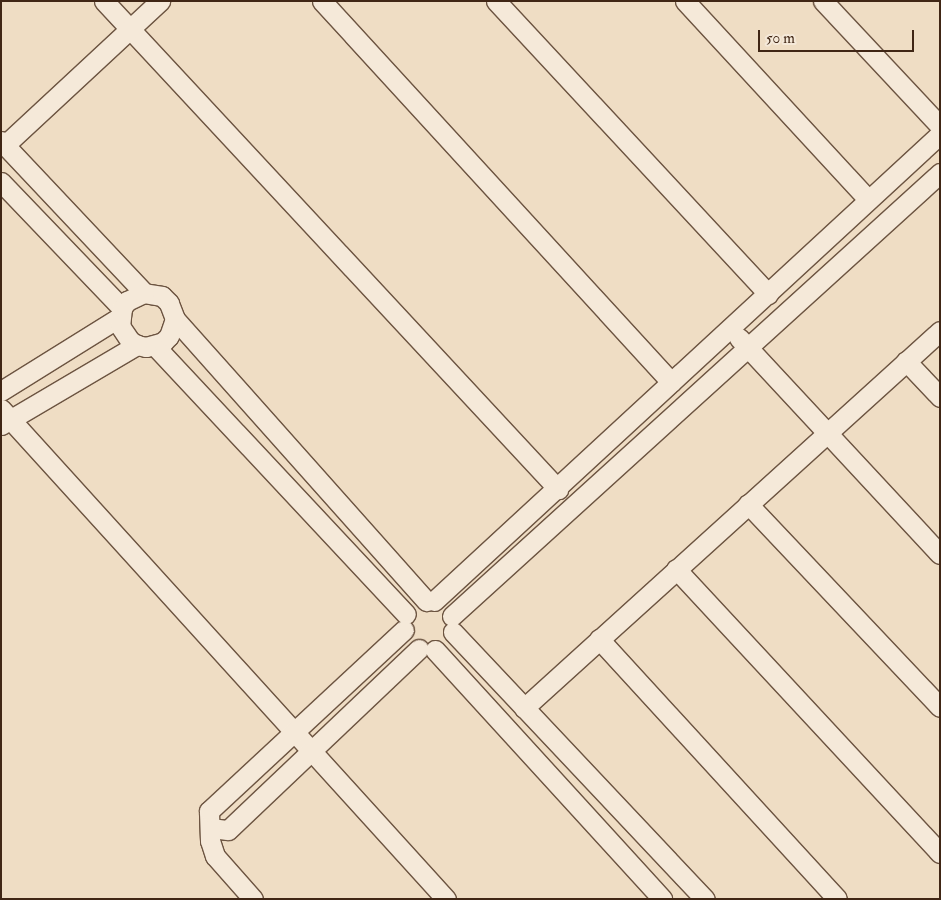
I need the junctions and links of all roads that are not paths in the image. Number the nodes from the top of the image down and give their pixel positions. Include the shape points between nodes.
1 (104, 1) edge
2 (160, 1) edge
3 (322, 1) edge
4 (685, 1) edge
5 (823, 1) edge
6 (500, 3) edge
7 (131, 30) junction
8 (940, 126) edge
9 (940, 134) edge
10 (3, 143) edge
11 (940, 173) edge
12 (1, 182) edge
13 (868, 198) junction
14 (144, 293) junction
15 (768, 294) junction
16 (121, 313) junction
17 (175, 320) junction
18 (730, 328) junction
19 (940, 330) edge
20 (146, 346) junction
21 (748, 348) junction
22 (906, 361) junction
23 (670, 382) junction
24 (1, 391) edge
25 (940, 398) edge
26 (4, 418) edge
27 (829, 432) junction
28 (558, 489) junction
29 (748, 504) junction
30 (940, 554) edge
31 (676, 569) junction
32 (430, 601) junction
33 (405, 622) junction
34 (453, 624) junction
35 (599, 640) junction
36 (427, 649) junction
37 (940, 707) edge
38 (524, 708) junction
39 (293, 732) junction
40 (312, 753) junction
41 (211, 828) junction
42 (940, 853) edge
43 (253, 899) edge
44 (446, 899) edge
45 (662, 899) edge
46 (705, 899) edge
47 (837, 899) edge

1 - 7 street
2 - 7 street
3 - 23 street
4 - 13 street
5 - 8 street
6 - 15 street
7 - 10 street
7 - 28 street
9 - 13 street
10 - 14 street
11 - 21 street
12 - 16 street
13 - 15 street
14 - 16 street via 127,301
14 - 17 street via 162,296 169,303
15 - 18 street
16 - 20 street via 124,334
16 - 24 street
17 - 20 street via 169,336
17 - 32 street
18 - 21 street
18 - 23 street
19 - 22 street
20 - 26 street
20 - 33 street
21 - 27 street
21 - 34 street
22 - 25 street
22 - 27 street
23 - 28 street
26 - 39 street
27 - 29 street
27 - 30 street
28 - 32 street
29 - 31 street
29 - 37 street
31 - 35 street
31 - 42 street
32 - 33 street via 418,603
32 - 34 street via 442,604
33 - 36 street via 406,638
33 - 39 street
34 - 36 street via 449,640
34 - 38 street
35 - 38 street
35 - 47 street
36 - 40 street
36 - 45 street
38 - 46 street
39 - 40 street
39 - 41 street via 209,811
40 - 41 street via 228,830
40 - 44 street
41 - 43 street via 215,856

